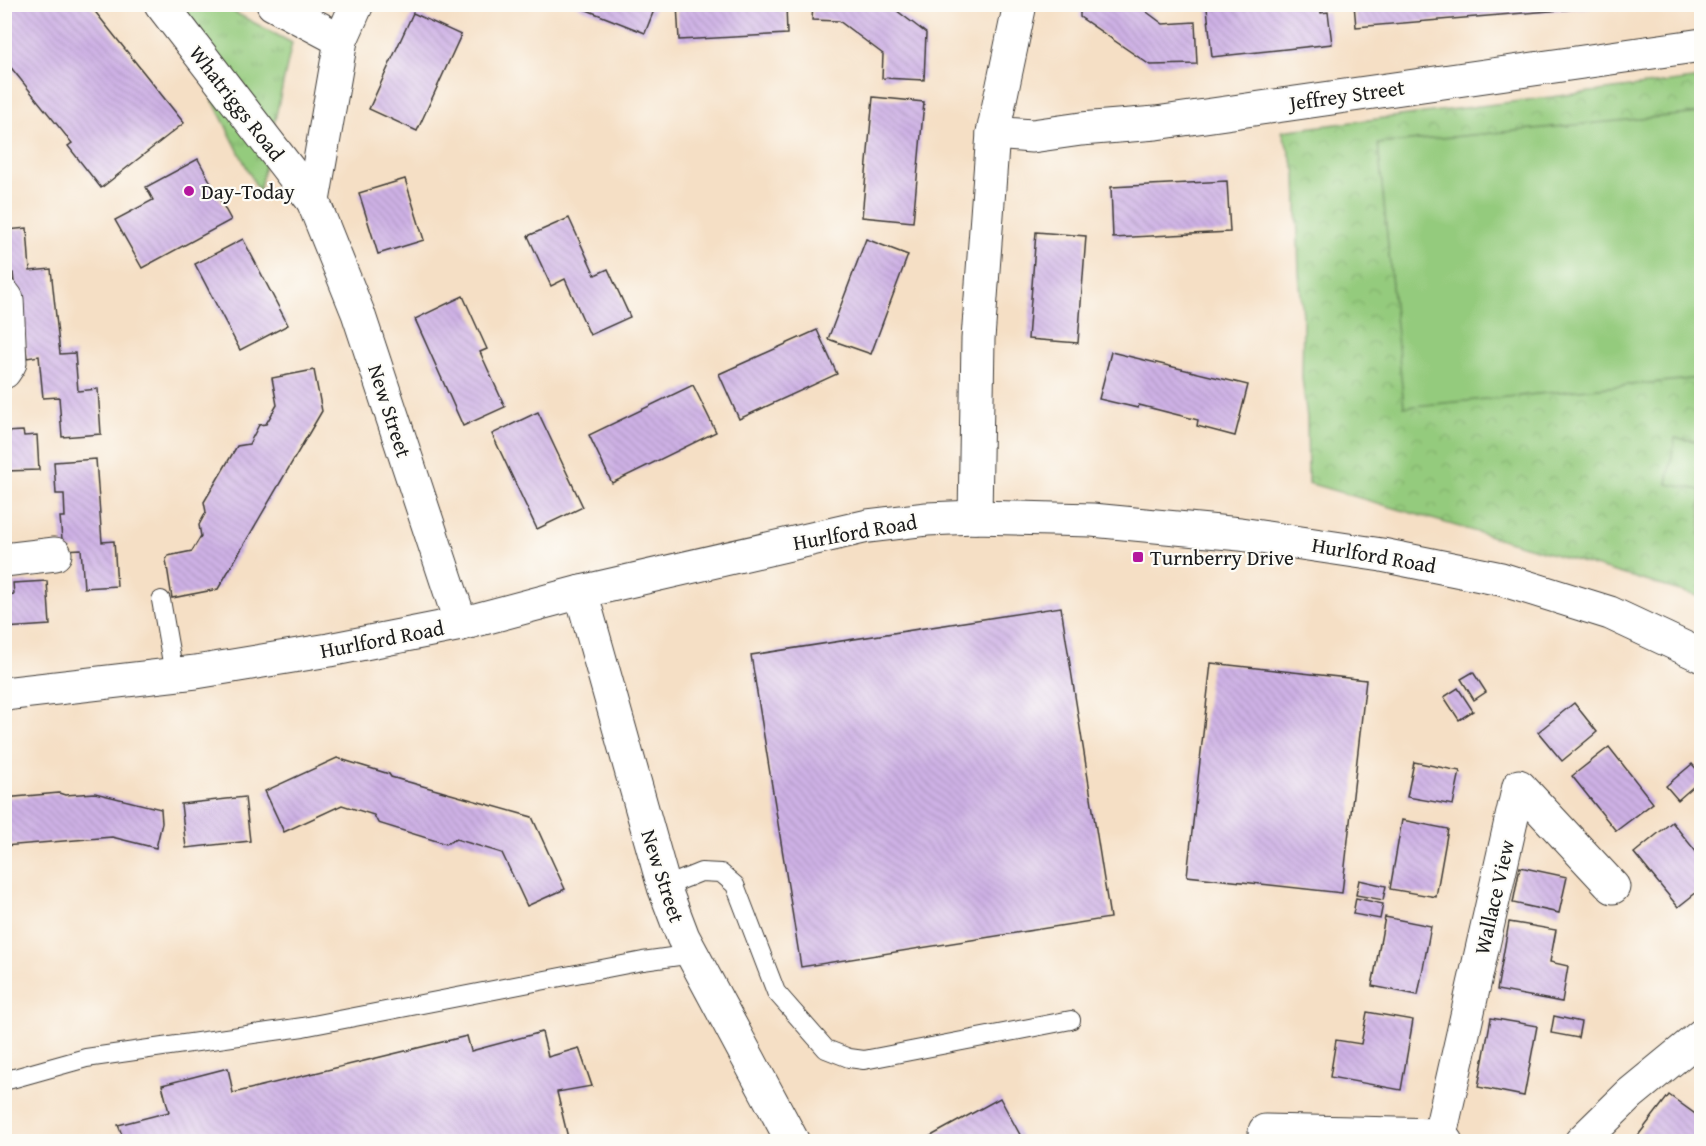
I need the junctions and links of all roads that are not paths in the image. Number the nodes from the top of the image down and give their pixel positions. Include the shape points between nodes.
1 (161, 4) edge
2 (273, 4) edge
3 (357, 4) edge
4 (1020, 4) edge
5 (341, 40) junction
6 (1701, 45) edge
7 (993, 133) junction
8 (313, 201) junction
9 (4, 295) edge
10 (4, 372) edge
11 (975, 517) junction
12 (56, 554) dead end
13 (4, 560) edge
14 (581, 592) junction
15 (161, 600) dead end
16 (461, 624) junction
17 (1701, 656) edge
18 (174, 674) junction
19 (4, 694) edge
20 (664, 887) junction
21 (1613, 887) dead end
22 (693, 954) junction
23 (1071, 1020) dead end
24 (1701, 1035) edge
25 (4, 1081) edge
26 (1265, 1131) dead end
27 (1443, 1138) edge
28 (793, 1142) edge
29 (1581, 1142) edge

1 - 8 street, Whatriggs Road
2 - 5 street
3 - 5 street
4 - 7 street
5 - 8 street
6 - 7 street, Jeffrey Street via 1156,123 1032,136
7 - 11 street via 978,339
8 - 16 street, New Street via 358,313
9 - 10 street via 10,363
11 - 14 street, Hurlford Road via 868,526
11 - 17 street, Hurlford Road via 1092,520 1240,534 1383,555 1501,579 1610,613
12 - 13 street
14 - 16 street, Hurlford Road
14 - 20 street, New Street
15 - 18 lane
16 - 18 street, Hurlford Road
18 - 19 street, Hurlford Road
20 - 22 street, New Street
20 - 23 lane via 701,872 721,873 735,885 776,992 826,1049 849,1058 864,1059
21 - 27 street, Wallace View via 1519,786
22 - 25 lane via 303,1027 86,1058
22 - 28 street, New Street
24 - 29 street via 1630,1094
26 - 27 street

